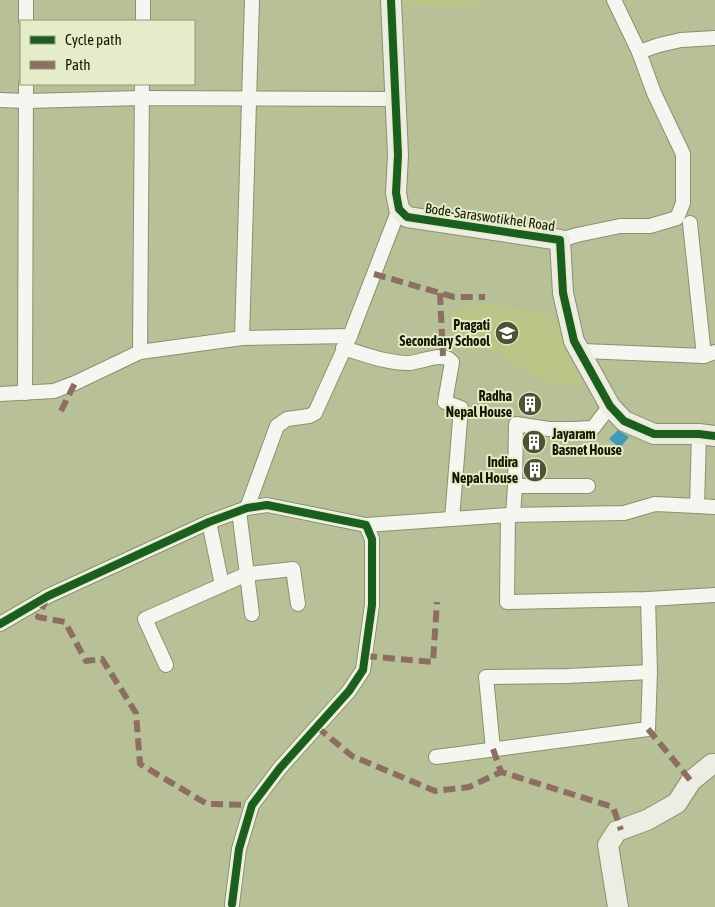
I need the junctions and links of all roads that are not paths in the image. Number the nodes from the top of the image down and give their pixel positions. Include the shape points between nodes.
1 (26, 0) edge
2 (143, 0) edge
3 (252, 0) edge
4 (391, 0) edge
5 (614, 0) edge
6 (26, 20) edge
7 (143, 20) edge
8 (715, 38) edge
9 (639, 52) junction
10 (26, 85) edge
11 (142, 85) edge
12 (142, 98) junction
13 (248, 98) junction
14 (395, 99) junction
15 (0, 100) edge
16 (26, 101) junction
17 (399, 209) junction
18 (690, 223) dead end
19 (560, 240) junction
20 (242, 338) junction
21 (346, 342) junction
22 (583, 351) dead end
23 (140, 352) junction
24 (710, 354) edge
25 (26, 393) junction
26 (0, 394) edge
27 (610, 406) junction
28 (707, 435) edge
29 (515, 486) junction
30 (588, 486) dead end
31 (697, 506) junction
32 (715, 507) edge
33 (243, 510) junction
34 (510, 515) junction
35 (452, 519) junction
36 (209, 522) junction
37 (366, 525) junction
38 (247, 574) junction
39 (222, 585) junction
40 (715, 595) edge
41 (648, 599) junction
42 (298, 604) dead end
43 (252, 614) dead end
44 (0, 624) edge
45 (166, 664) dead end
46 (650, 672) junction
47 (492, 749) junction
48 (436, 757) dead end
49 (715, 764) edge
50 (232, 904) dead end
51 (618, 907) edge

1 - 6 street
2 - 7 street
3 - 13 street
4 - 14 street
5 - 9 street
8 - 9 street via 681,40
9 - 19 street via 682,154 683,203 677,218 650,226 620,226
10 - 16 street
11 - 12 street
12 - 13 street
12 - 16 street
12 - 23 street
13 - 14 street
13 - 20 street
14 - 17 street
15 - 16 street
16 - 25 street
17 - 19 street, Bode-Saraswotikhel Road via 407,217
17 - 21 street
18 - 24 street
19 - 27 street, Bode-Saraswotikhel Road via 563,293 574,341
20 - 21 street
20 - 23 street
21 - 33 street via 315,413 277,426
21 - 35 street via 384,360 408,363 442,356 452,362 445,402 461,408
22 - 24 street
23 - 25 street via 54,391
25 - 26 street
27 - 28 street, Bode-Saraswotikhel Road via 624,420 654,434
27 - 29 street via 593,428 549,429 517,419
28 - 31 street
29 - 30 street
29 - 34 street
31 - 32 street
31 - 34 street via 655,504 624,512
33 - 36 street
33 - 37 street via 267,505
33 - 38 street
34 - 35 street
34 - 41 street via 508,602
35 - 37 street
36 - 39 street
36 - 44 street via 48,596
37 - 50 street via 372,539 372,605 364,670 349,692 280,768 252,805 239,849
38 - 39 street
38 - 42 street via 293,569
38 - 43 street
39 - 45 street via 145,619
40 - 41 street
41 - 46 street
46 - 47 street via 648,730
46 - 47 street via 486,677
47 - 48 street
49 - 51 street via 690,781 677,803 647,820 617,831 608,845

